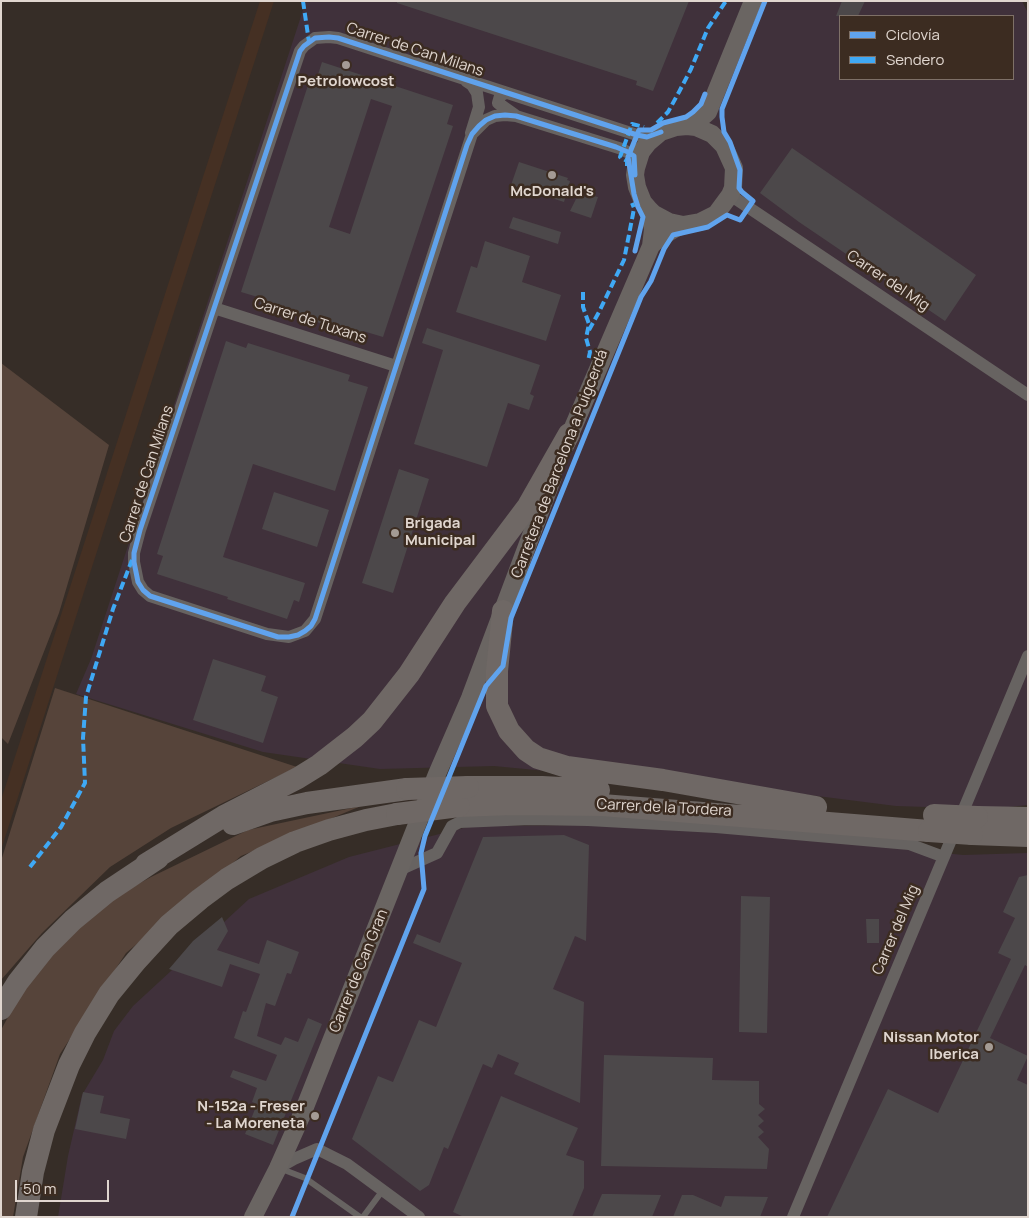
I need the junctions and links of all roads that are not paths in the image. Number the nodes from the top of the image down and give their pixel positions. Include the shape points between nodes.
1 (750, 7) edge
2 (462, 78) junction
3 (506, 93) junction
4 (714, 100) junction
5 (516, 116) junction
6 (687, 126) junction
7 (660, 132) junction
8 (718, 139) junction
9 (467, 145) junction
10 (635, 175) junction
11 (730, 194) junction
12 (649, 209) junction
13 (683, 225) junction
14 (651, 246) junction
15 (214, 308) junction
16 (396, 366) junction
17 (1028, 395) edge
18 (569, 434) junction
19 (503, 611) junction
20 (1028, 656) edge
21 (438, 774) joint
22 (463, 796) junction
23 (816, 806) junction
24 (1028, 818) edge
25 (931, 823) junction
26 (974, 826) junction
27 (1028, 836) edge
28 (944, 856) junction
29 (146, 864) junction
30 (399, 870) junction
31 (1, 1008) edge
32 (278, 1168) junction
33 (383, 1190) junction
34 (28, 1210) edge
35 (253, 1217) edge
36 (264, 1217) edge
37 (361, 1217) edge
38 (419, 1217) edge
39 (793, 1217) edge

1 - 4 main road
2 - 3 street, Carrer de Can Milans
2 - 9 street, Carrer de Can Milans via 472,85 478,107
2 - 15 street, Carrer de Can Milans via 338,38 315,38 304,46
3 - 5 street, Carrer de Can Milans via 500,96 498,103
3 - 7 street, Carrer de Can Milans via 637,135 647,137
4 - 6 main road via 708,112
4 - 8 main road
5 - 9 street, Carrer de Can Milans via 486,120 472,134
5 - 10 street, Carrer de Can Milans via 628,152 634,156
6 - 7 main road
6 - 8 main road
7 - 10 main road via 641,152
8 - 11 main road via 734,168
9 - 16 street, Carrer de Can Milans
10 - 12 main road via 636,187
11 - 13 main road via 716,214 700,222
11 - 17 street, Carrer del Mig
12 - 13 main road via 669,222
12 - 14 main road, Carretera de Barcelona a Puigcerdá via 653,229
13 - 14 main road via 664,234
14 - 18 main road, Carretera de Barcelona a Puigcerdá
15 - 16 street, Carrer de Tuxans
15 - 16 street, Carrer de Can Milans via 140,530 134,553 136,573 143,590 150,596 267,634 289,638 305,632 315,619
18 - 19 main road, Carretera de Barcelona a Puigcerdá
18 - 29 highway via 528,506 455,603 397,690 372,720 319,765 224,816
19 - 21 main road, Carretera de Barcelona a Puigcerdá
19 - 23 highway via 497,706 508,731 538,758 567,767
20 - 28 street, Carrer del Mig
21 - 30 main road, Carrer de Can Gran
22 - 23 highway via 542,787
22 - 25 highway via 513,804
22 - 29 highway, bridge via 407,789 322,800 270,812 200,837
22 - 34 highway, bridge via 329,830 295,842 227,879 169,926 109,994 73,1057 44,1130 33,1172
23 - 25 highway
24 - 26 highway
25 - 26 highway, bridge
26 - 27 highway
28 - 30 street, Carrer de la Tordera via 909,844 880,841 716,827 530,819 460,822 452,826 437,853
28 - 39 street, Carrer del Mig
29 - 31 highway via 73,920 45,948
30 - 32 main road, Carrer de Can Gran
32 - 33 street via 318,1149 347,1164
32 - 35 main road, Carrer de Can Gran
32 - 36 main road, Carrer de Can Gran
32 - 37 lane via 305,1178
33 - 37 lane
33 - 38 street

